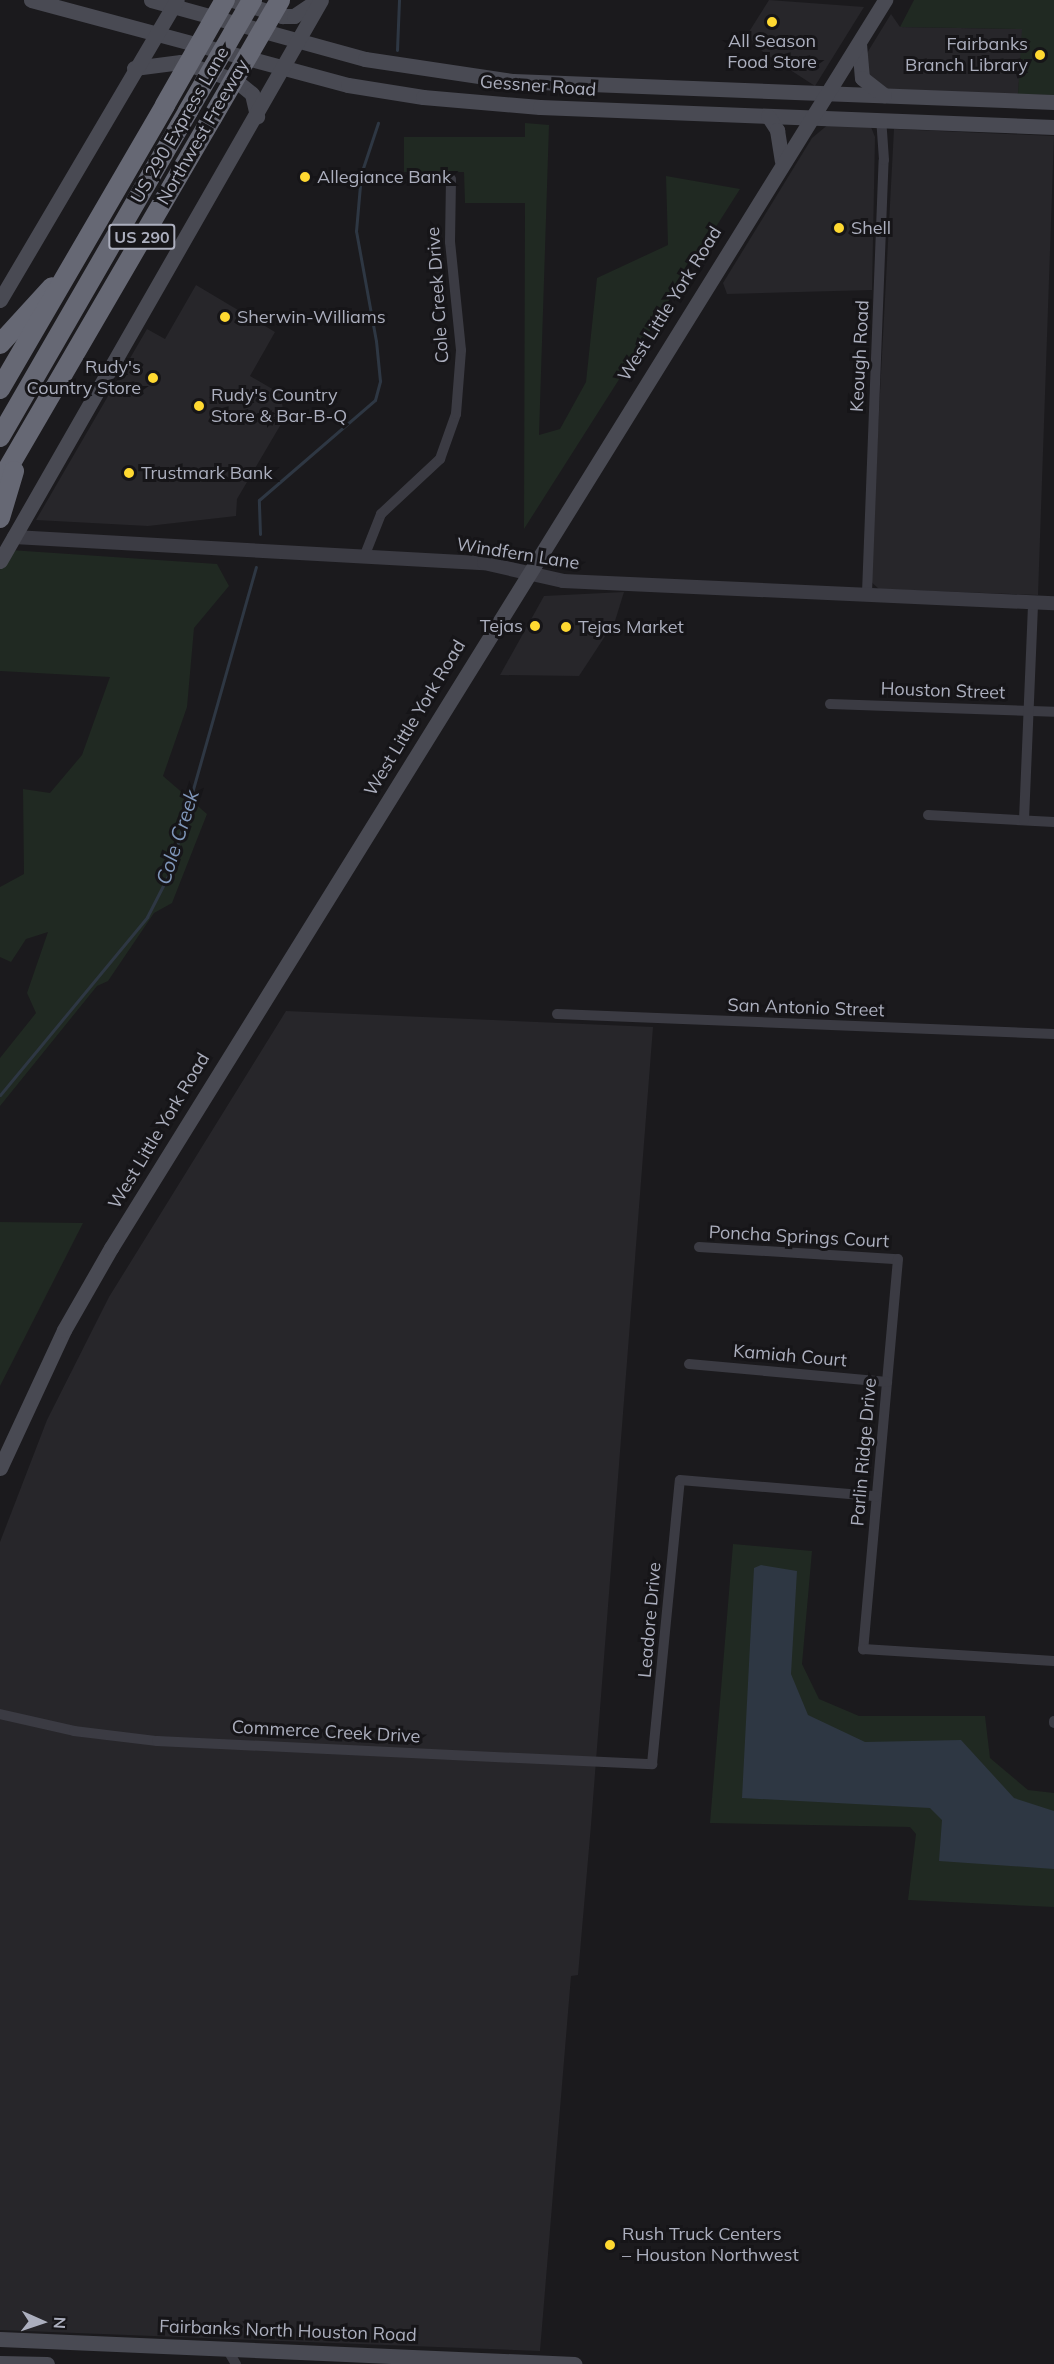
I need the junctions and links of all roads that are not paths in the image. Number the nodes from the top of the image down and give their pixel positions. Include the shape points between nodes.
1 (31, 0) edge
2 (151, 0) edge
3 (225, 0) edge
4 (233, 0) edge
5 (252, 0) edge
6 (280, 0) edge
7 (320, 0) edge
8 (885, 0) edge
9 (175, 3) edge
10 (155, 33) junction
11 (298, 40) junction
12 (860, 43) junction
13 (134, 68) junction
14 (282, 68) junction
15 (498, 78) junction
16 (632, 86) junction
17 (825, 94) junction
18 (884, 95) junction
19 (1038, 101) junction
20 (1054, 102) edge
21 (497, 104) junction
22 (631, 111) junction
23 (257, 116) junction
24 (768, 116) junction
25 (810, 118) junction
26 (881, 121) junction
27 (1037, 127) junction
28 (1054, 128) edge
29 (782, 161) junction
30 (451, 179) dead end
31 (69, 271) junction
32 (0, 300) edge
33 (0, 344) edge
34 (0, 389) edge
35 (0, 437) edge
36 (21, 448) junction
37 (0, 482) edge
38 (0, 518) edge
39 (14, 537) junction
40 (364, 557) junction
41 (0, 561) edge
42 (526, 572) junction
43 (867, 593) junction
44 (1033, 602) junction
45 (1054, 603) edge
46 (830, 704) dead end
47 (1030, 711) junction
48 (1054, 712) edge
49 (928, 815) dead end
50 (1024, 820) junction
51 (1054, 822) edge
52 (557, 1014) dead end
53 (1054, 1034) edge
54 (699, 1248) dead end
55 (898, 1259) joint
56 (689, 1364) dead end
57 (887, 1382) junction
58 (0, 1468) edge
59 (876, 1496) junction
60 (1054, 1660) edge
61 (0, 1714) edge
62 (652, 1764) joint
63 (0, 2340) edge
64 (43, 2340) junction
65 (226, 2347) junction
66 (382, 2359) edge
67 (0, 2363) edge
68 (515, 2363) edge
69 (45, 2364) edge
70 (236, 2364) edge
71 (574, 2364) edge

1 - 10 main road, Gessner Road
2 - 9 main road, Gessner Road
3 - 31 highway, US 290, bridge
4 - 7 main road via 282,16 294,16
5 - 35 highway, US 290 Express Lane, bridge
6 - 36 highway, Northwest Freeway / US 290, bridge
7 - 11 main road
8 - 12 main road, West Little York Road
9 - 10 main road
9 - 11 main road, Gessner Road
10 - 13 main road
10 - 14 main road, Gessner Road
11 - 14 main road
11 - 15 main road, Gessner Road via 365,59
12 - 17 main road, West Little York Road
12 - 18 main road via 862,78
13 - 23 main road via 181,62 235,80 252,94
13 - 32 main road
14 - 21 main road, Gessner Road via 352,86
14 - 23 main road
15 - 16 main road, Gessner Road
15 - 21 main road
16 - 17 main road, Gessner Road
16 - 22 main road
17 - 18 main road, Gessner Road
17 - 25 main road, West Little York Road
18 - 19 main road, Gessner Road
19 - 20 main road, Gessner Road
19 - 27 main road
21 - 22 main road, Gessner Road
22 - 24 main road, Gessner Road
23 - 39 main road
24 - 25 main road, Gessner Road
24 - 29 main road via 777,129
25 - 26 main road, Gessner Road
25 - 29 main road, West Little York Road
26 - 27 main road, Gessner Road
26 - 43 street, Keough Road via 884,160
27 - 28 main road, Gessner Road
29 - 42 main road, West Little York Road
30 - 40 street, Cole Creek Drive via 450,242 461,350 456,414 440,459 381,514
31 - 33 highway via 14,322
31 - 34 highway, US 290
36 - 37 highway, Northwest Freeway / US 290
36 - 38 highway
39 - 40 street, Windfern Lane
39 - 41 main road
40 - 42 street, Windfern Lane via 484,563
42 - 43 street, Windfern Lane via 563,581
42 - 58 main road, West Little York Road via 111,1248 64,1330
43 - 44 street, Windfern Lane
44 - 45 street, Windfern Lane
44 - 47 street
46 - 47 street, Houston Street
47 - 48 street, Houston Street
47 - 50 street
49 - 50 street
50 - 51 street
52 - 53 street, San Antonio Street
54 - 55 street, Poncha Springs Court
55 - 57 street, Parlin Ridge Drive
56 - 57 street, Kamiah Court
57 - 59 street, Parlin Ridge Drive
59 - 60 street, Parlin Ridge Drive via 863,1649
59 - 62 street, Leadore Drive via 680,1480
61 - 62 street, Commerce Creek Drive via 74,1731 157,1741
63 - 64 main road, Fairbanks North Houston Road
64 - 65 main road, Fairbanks North Houston Road
64 - 69 main road
65 - 66 main road, Fairbanks North Houston Road
65 - 70 street
66 - 68 main road, Fairbanks North Houston Road
67 - 69 main road
68 - 71 main road, Fairbanks North Houston Road

